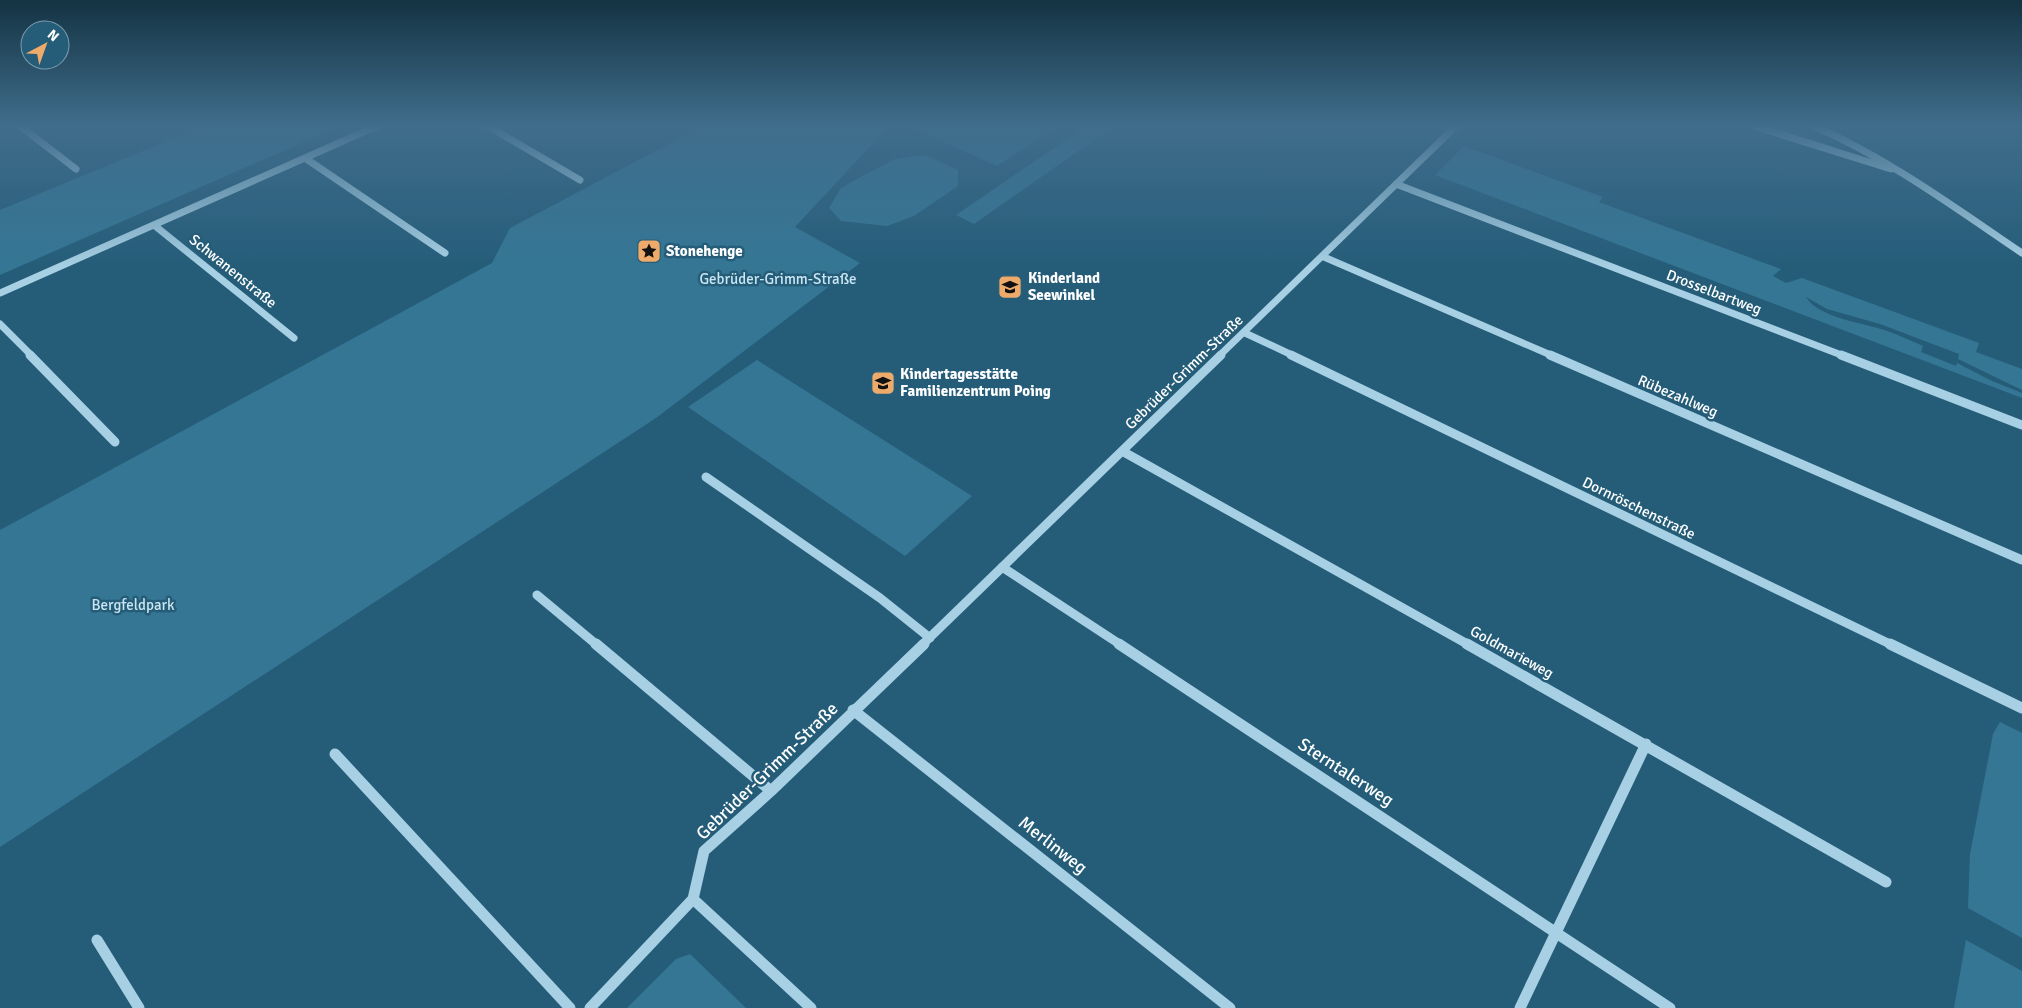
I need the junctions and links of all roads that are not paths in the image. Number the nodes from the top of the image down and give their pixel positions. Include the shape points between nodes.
1 (271, 173) edge
2 (327, 173) edge
3 (568, 173) edge
4 (1407, 173) edge
5 (1903, 173) edge
6 (580, 180) dead end
7 (1396, 184) junction
8 (154, 225) junction
9 (445, 253) dead end
10 (2022, 253) edge
11 (1324, 257) junction
12 (0, 293) edge
13 (0, 324) edge
14 (1245, 333) junction
15 (294, 338) dead end
16 (2022, 425) edge
17 (115, 442) dead end
18 (1122, 451) junction
19 (706, 477) dead end
20 (2022, 560) edge
21 (1002, 567) junction
22 (537, 595) dead end
23 (930, 638) junction
24 (2022, 708) edge
25 (854, 710) junction
26 (1646, 744) junction
27 (335, 754) dead end
28 (771, 791) junction
29 (1886, 882) dead end
30 (693, 899) junction
31 (1556, 932) junction
32 (96, 940) dead end
33 (138, 1008) edge
34 (570, 1008) edge
35 (590, 1008) edge
36 (811, 1008) edge
37 (1230, 1008) edge
38 (1520, 1008) edge
39 (1670, 1008) edge

1 - 8 street, Schwanenstraße
2 - 9 street
3 - 6 street
4 - 7 street, Gebrüder-Grimm-Straße
5 - 10 street
7 - 11 street, Gebrüder-Grimm-Straße
7 - 16 street, Drosselbartweg
8 - 12 street, Schwanenstraße
8 - 15 street, Schwanenstraße
11 - 14 street, Gebrüder-Grimm-Straße
11 - 20 street, Rübezahlweg
13 - 17 street
14 - 18 street, Gebrüder-Grimm-Straße
14 - 24 street, Dornröschenstraße
18 - 21 street, Gebrüder-Grimm-Straße
18 - 26 street, Goldmarieweg
19 - 23 street via 880,598
21 - 23 street, Gebrüder-Grimm-Straße
21 - 31 street, Sterntalerweg
22 - 28 street
23 - 25 street, Gebrüder-Grimm-Straße
25 - 28 street, Gebrüder-Grimm-Straße
25 - 37 street, Merlinweg
26 - 29 street, Goldmarieweg
26 - 31 street
27 - 34 street
28 - 30 street, Gebrüder-Grimm-Straße via 704,851
30 - 35 street
30 - 36 street
31 - 38 street
31 - 39 street, Sterntalerweg
32 - 33 street

